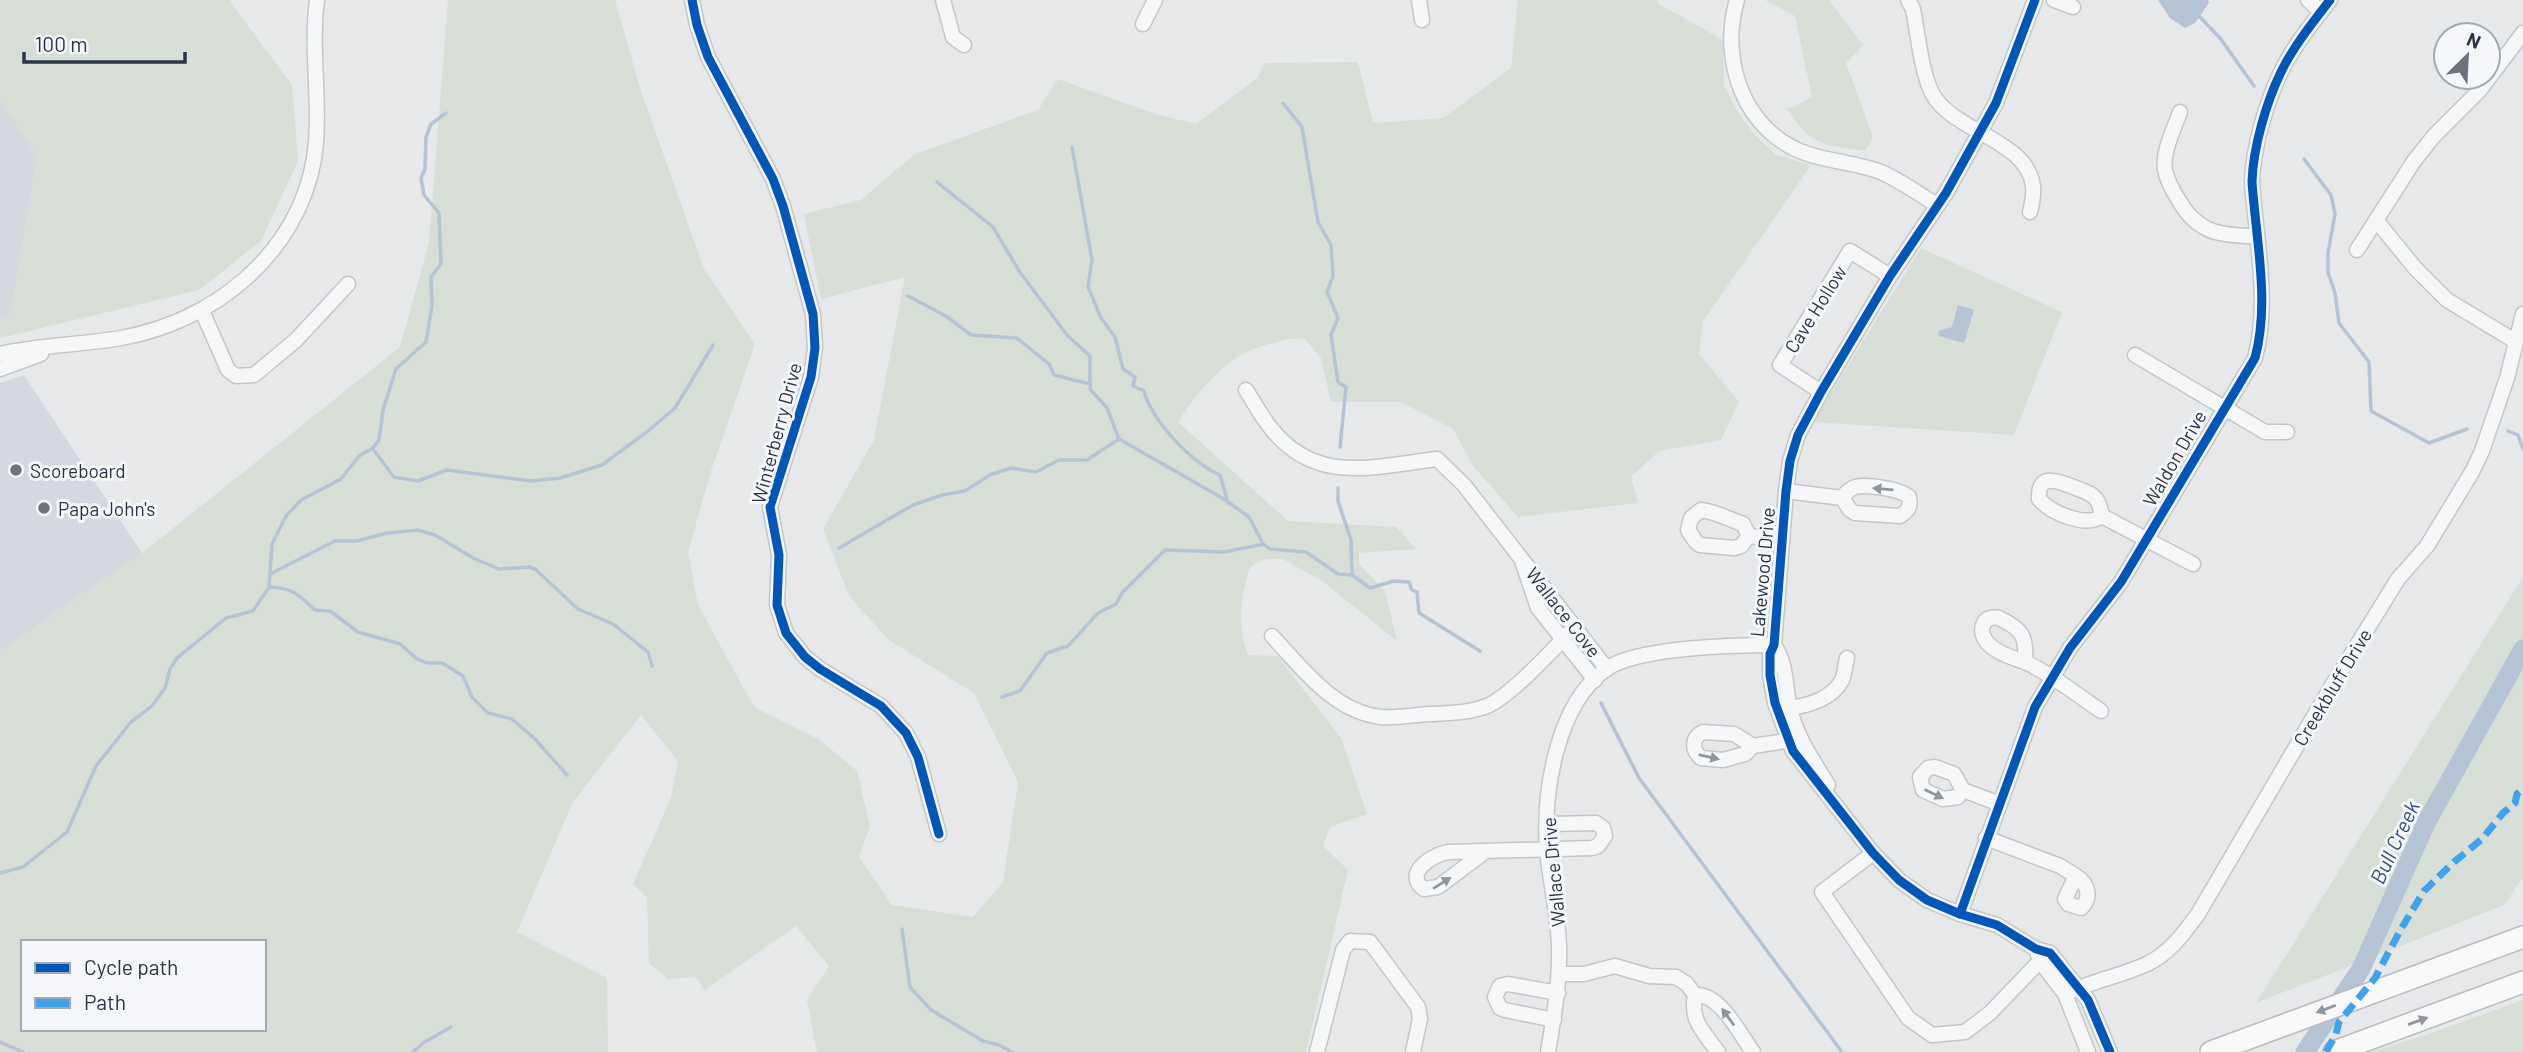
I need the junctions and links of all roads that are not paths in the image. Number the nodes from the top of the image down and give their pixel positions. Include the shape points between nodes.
1 (317, 0) edge
2 (692, 0) edge
3 (943, 0) edge
4 (1155, 0) edge
5 (1419, 0) edge
6 (1737, 0) edge
7 (1908, 0) edge
8 (2035, 0) edge
9 (2054, 0) edge
10 (2308, 0) edge
11 (2325, 6) edge
12 (2073, 7) dead end
13 (1422, 20) dead end
14 (1143, 24) dead end
15 (2523, 33) edge
16 (964, 45) dead end
17 (2180, 112) dead end
18 (1979, 132) junction
19 (1937, 205) junction
20 (2030, 212) dead end
21 (2376, 220) junction
22 (2256, 236) junction
23 (2357, 250) dead end
24 (1890, 276) junction
25 (348, 284) dead end
26 (202, 311) junction
27 (2523, 314) edge
28 (2515, 341) junction
29 (64, 346) junction
30 (0, 354) edge
31 (2135, 355) dead end
32 (0, 369) edge
33 (1246, 390) dead end
34 (1821, 392) junction
35 (2223, 409) junction
36 (2287, 432) dead end
37 (1786, 491) junction
38 (1842, 498) dead end
39 (2102, 516) dead end
40 (1749, 536) dead end
41 (2147, 539) junction
42 (1782, 540) junction
43 (1520, 556) junction
44 (2193, 564) dead end
45 (1575, 627) junction
46 (1272, 636) dead end
47 (1563, 639) junction
48 (1774, 645) junction
49 (1847, 658) dead end
50 (2025, 662) dead end
51 (1607, 668) junction
52 (2050, 678) junction
53 (1595, 680) junction
54 (1784, 709) junction
55 (2101, 711) dead end
56 (1794, 739) junction
57 (1753, 746) dead end
58 (1963, 790) dead end
59 (2000, 804) junction
60 (1547, 824) junction
61 (939, 834) dead end
62 (1986, 838) junction
63 (1547, 850) junction
64 (1486, 851) dead end
65 (1873, 853) junction
66 (2076, 876) dead end
67 (1960, 914) junction
68 (2523, 937) edge
69 (2038, 955) junction
70 (1559, 974) junction
71 (2523, 982) edge
72 (2079, 987) junction
73 (1558, 993) junction
74 (2064, 994) junction
75 (1695, 995) junction
76 (1554, 1020) junction
77 (2344, 1048) edge
78 (1317, 1052) edge
79 (1413, 1052) edge
80 (1548, 1052) edge
81 (1718, 1052) edge
82 (1753, 1052) edge
83 (2088, 1052) edge
84 (2110, 1052) edge
85 (2211, 1052) edge

1 - 26 street via 313,25 316,138 309,178 278,243 238,286
2 - 61 street, Winterberry Drive via 708,57 776,188 813,314 811,377 770,507 779,555 777,605 786,633 805,657 881,706 906,733 918,757
3 - 16 street via 953,37
4 - 14 street
5 - 13 street
6 - 19 street via 1731,57 1737,83 1750,109 1769,130 1807,154 1881,172
7 - 18 street via 1933,94 1948,113
8 - 18 street, Lakewood Drive via 2009,73
9 - 12 street
10 - 11 street
11 - 22 street, Waldon Drive via 2281,72 2262,127 2252,164
15 - 21 street via 2479,91 2414,161
17 - 22 street via 2165,169 2183,209 2211,231
18 - 19 street, Lakewood Drive
18 - 20 street via 2015,155 2027,169 2034,194
19 - 24 street, Lakewood Drive
21 - 23 street
21 - 28 street via 2447,300
22 - 35 street, Waldon Drive via 2263,310 2260,340 2255,358
24 - 34 street, Lakewood Drive
24 - 34 street, Cave Hollow via 1850,251 1780,365
25 - 26 street via 296,340 254,374 236,376 228,370
26 - 29 street via 160,329
27 - 28 street, Creekbluff Drive
28 - 72 street, Creekbluff Drive via 2503,390 2472,472 2427,546 2376,613 2198,914 2182,936 2148,963
29 - 30 street
29 - 32 street
31 - 35 street
33 - 43 street, Wallace Cove via 1267,424 1289,446 1329,468 1352,470 1437,458
34 - 37 street, Lakewood Drive via 1798,435
35 - 36 street via 2265,432
35 - 41 street, Waldon Drive
37 - 38 street
37 - 42 street, Lakewood Drive
39 - 41 street
40 - 42 street
41 - 44 street
41 - 52 street, Waldon Drive
42 - 48 street, Lakewood Drive
43 - 45 street, Wallace Cove
43 - 47 street, Wallace Cove via 1538,608
45 - 47 street
45 - 51 street, Wallace Cove
46 - 47 street via 1344,704 1385,717 1466,712 1488,705 1507,693
47 - 53 street, Wallace Cove
48 - 51 street, Wallace Drive via 1711,646
48 - 54 street, Lakewood Drive via 1770,675
49 - 54 street via 1842,680 1830,693 1811,704
50 - 52 street
51 - 53 street, Wallace Drive
52 - 55 street
52 - 59 street, Waldon Drive via 2026,726
53 - 60 street, Wallace Drive via 1580,695 1560,742 1552,768
54 - 56 street, Lakewood Drive
56 - 57 street
56 - 65 street, Lakewood Drive via 1793,751
58 - 59 street
59 - 62 street, Waldon Drive
60 - 63 street, Wallace Drive
60 - 63 street via 1596,822 1605,836 1592,848
62 - 66 street
62 - 67 street, Waldon Drive
63 - 64 street
63 - 70 street, Wallace Drive
65 - 67 street, Lakewood Drive via 1927,900
65 - 69 street via 1822,892 1908,1018 1932,1035 1965,1032 1990,1013
67 - 69 street, Lakewood Drive via 1997,925
68 -> 85 highway
69 - 72 street, Lakewood Drive via 2050,953
69 - 74 street, Lakewood Drive
70 - 73 street, Wallace Drive
70 - 75 street via 1584,974 1615,966 1676,977
77 -> 71 highway
72 - 74 street, Creekbluff Drive
72 - 84 street, Lakewood Drive
73 - 76 street, Wallace Drive
73 - 76 street via 1508,984 1500,986 1495,997 1505,1010
74 - 83 street, Lakewood Drive
75 - 81 street via 1695,1020
82 -> 75 street via 1716,1000
76 - 80 street, Wallace Drive
78 - 79 street via 1343,950 1350,941 1370,942 1418,1007

